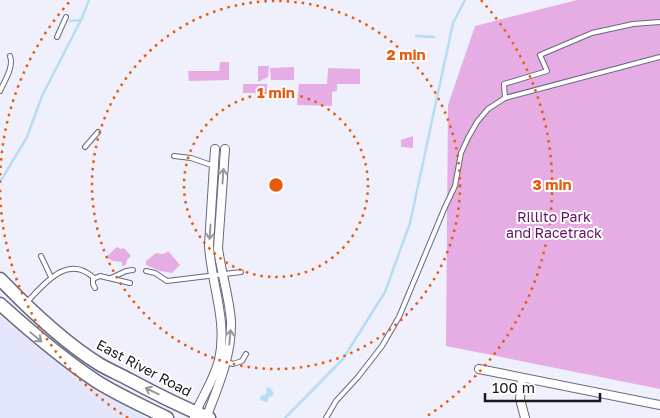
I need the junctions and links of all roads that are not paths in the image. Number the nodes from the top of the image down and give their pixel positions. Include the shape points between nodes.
1 (66, 17) dead end
2 (660, 22) edge
3 (56, 38) dead end
4 (10, 56) dead end
5 (660, 57) edge
6 (0, 91) edge
7 (506, 98) junction
8 (98, 132) dead end
9 (85, 147) dead end
10 (215, 149) dead end
11 (225, 149) dead end
12 (174, 156) dead end
13 (214, 166) junction
14 (41, 256) dead end
15 (134, 270) dead end
16 (146, 271) dead end
17 (240, 272) dead end
18 (223, 274) junction
19 (213, 276) junction
20 (51, 277) junction
21 (0, 278) edge
22 (94, 278) junction
23 (111, 278) junction
24 (130, 282) dead end
25 (95, 288) dead end
26 (0, 304) edge
27 (25, 304) junction
28 (246, 354) dead end
29 (226, 362) junction
30 (479, 369) dead end
31 (522, 378) junction
32 (660, 405) edge
33 (161, 417) edge
34 (202, 417) edge
35 (326, 418) edge
36 (525, 418) edge

1 - 3 lane
2 - 7 lane via 592,33 540,55 547,71 504,84
4 - 6 lane via 12,61
5 - 7 lane
7 - 35 lane via 488,109 468,138 461,153 455,186 399,317 382,346 336,401
8 - 9 lane
10 - 13 street
18 -> 11 street via 218,248
12 - 13 lane
13 -> 19 street via 209,245
14 - 20 lane
15 - 23 lane
16 - 19 lane via 167,281
17 - 18 lane
18 - 19 lane
29 -> 18 street via 231,320
19 - 34 street via 220,305 221,341 219,360
20 - 22 lane via 66,269 75,269 87,271
20 - 27 lane
21 - 27 main road, East River Road
22 - 23 lane
22 - 25 lane
23 - 24 lane
26 -> 33 main road via 38,339 78,368
34 -> 27 main road, East River Road via 99,364
28 - 29 lane via 242,362
29 - 34 street
30 - 31 street
31 - 32 street
31 - 36 street via 520,399

